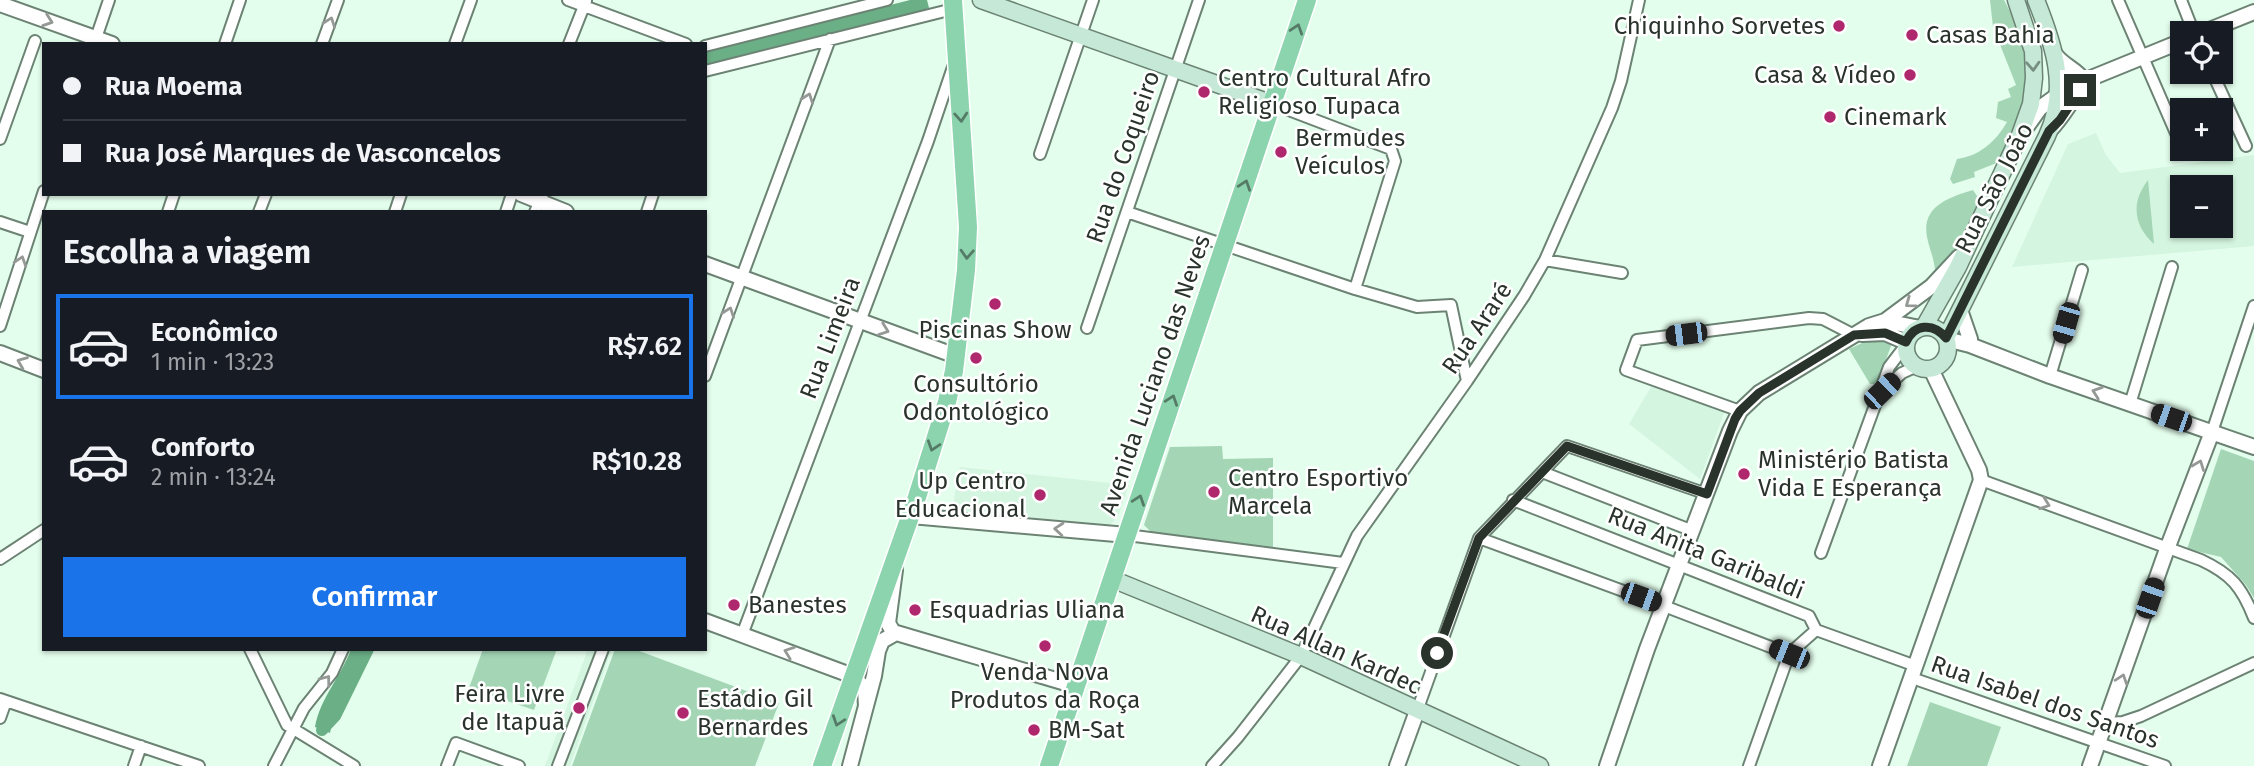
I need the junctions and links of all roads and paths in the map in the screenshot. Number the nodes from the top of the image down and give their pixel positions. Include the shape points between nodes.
1 (109, 0) edge
2 (240, 0) edge
3 (338, 0) edge
4 (471, 0) edge
5 (568, 0) edge
6 (887, 0) edge
7 (982, 0) edge
8 (1093, 0) edge
9 (1199, 0) edge
10 (1307, 0) edge
11 (1639, 0) edge
12 (2016, 0) edge
13 (2036, 0) edge
14 (2118, 0) edge
15 (2181, 0) edge
16 (585, 3) edge
17 (0, 4) edge
18 (953, 4) edge
19 (2254, 12) edge
20 (2189, 21) edge
21 (2232, 21) edge
22 (1080, 35) junction
23 (830, 39) junction
24 (35, 41) dead end
25 (95, 41) edge
26 (226, 42) edge
27 (323, 42) edge
28 (456, 42) edge
29 (570, 42) edge
30 (681, 42) edge
31 (707, 46) edge
32 (2170, 46) edge
33 (2054, 53) junction
34 (957, 57) junction
35 (2141, 57) junction
36 (1175, 69) junction
37 (707, 70) edge
38 (2089, 79) junction
39 (2217, 84) edge
40 (2059, 95) junction
41 (1273, 104) junction
42 (2170, 121) edge
43 (2049, 131) junction
44 (2020, 135) junction
45 (0, 139) edge
46 (2246, 146) dead end
47 (1040, 154) dead end
48 (42, 196) edge
49 (534, 200) edge
50 (561, 210) edge
51 (1127, 212) junction
52 (0, 222) edge
53 (30, 232) junction
54 (1225, 245) junction
55 (1967, 248) junction
56 (1545, 260) junction
57 (707, 265) edge
58 (2172, 267) dead end
59 (2082, 270) dead end
60 (1622, 273) dead end
61 (741, 278) junction
62 (1355, 289) junction
63 (1961, 310) junction
64 (2253, 314) edge
65 (859, 321) junction
66 (1885, 321) junction
67 (0, 326) edge
68 (1922, 327) junction
69 (1087, 328) dead end
70 (1854, 335) junction
71 (1946, 338) junction
72 (1906, 344) junction
73 (1970, 345) junction
74 (0, 353) edge
75 (956, 356) junction
76 (1923, 368) junction
77 (42, 369) edge
78 (707, 371) edge
79 (2050, 376) junction
80 (1467, 381) junction
81 (1882, 391) junction
82 (2130, 404) junction
83 (1740, 411) junction
84 (2211, 432) junction
85 (2254, 447) edge
86 (1542, 472) junction
87 (1981, 480) junction
88 (1707, 494) junction
89 (1513, 500) junction
90 (911, 516) junction
91 (42, 531) edge
92 (1692, 531) junction
93 (1127, 535) junction
94 (1479, 538) junction
95 (2167, 549) junction
96 (1821, 553) dead end
97 (0, 559) edge
98 (894, 562) junction
99 (1342, 563) junction
100 (1681, 565) junction
101 (1112, 579) junction
102 (1664, 606) junction
103 (2254, 618) edge
104 (707, 622) edge
105 (1816, 630) junction
106 (896, 633) junction
107 (742, 635) junction
108 (251, 651) edge
109 (342, 651) edge
110 (602, 651) edge
111 (1789, 654) junction
112 (1301, 656) junction
113 (2254, 663) edge
114 (1914, 672) junction
115 (853, 676) junction
116 (1076, 687) junction
117 (3, 700) edge
118 (866, 706) junction
119 (1418, 711) junction
120 (0, 718) edge
121 (2107, 723) junction
122 (293, 730) junction
123 (2099, 742) junction
124 (141, 746) junction
125 (134, 766) edge
126 (199, 766) edge
127 (274, 766) edge
128 (354, 766) edge
129 (447, 766) edge
130 (519, 766) edge
131 (558, 766) edge
132 (822, 766) edge
133 (850, 766) edge
134 (1049, 766) edge
135 (1212, 766) edge
136 (1397, 766) edge
137 (1540, 766) edge
138 (1607, 766) edge
139 (1749, 766) edge
140 (1880, 766) edge
141 (2090, 766) edge
142 (2165, 766) edge

1 - 25 street
2 - 26 street
27 -> 3 street
4 - 28 street
5 - 16 street
6 - 31 street
7 - 22 main road
8 - 22 street
9 - 36 street, Rua do Coqueiro
41 -> 10 main road, Avenida Luciano das Neves
11 - 56 street, Rua Araré via 1612,108
12 -> 44 main road, Rua São João via 2034,66 2031,104
13 - 33 main road
14 - 35 street
15 - 20 street
16 - 29 street
16 - 30 street
17 -> 25 street
18 - 23 street
18 - 34 main road
19 - 21 street
22 - 36 main road
22 - 47 street
23 - 37 street
61 -> 23 street
24 - 45 street
32 - 35 street
33 - 38 street
33 - 40 main road
34 - 65 street, Rua Limeira
34 -> 75 main road via 968,234
35 - 38 street
35 - 42 street
36 - 41 main road
36 - 51 street, Rua do Coqueiro
38 - 40 street
38 - 43 street
39 - 46 street
40 - 43 main road, Rua São João
40 - 44 street via 2040,108
54 -> 41 main road, Avenida Luciano das Neves
41 - 62 street via 1391,149 1395,161
43 - 63 main road, Rua São João
44 - 55 main road, Rua São João
48 - 53 street
49 - 50 street
51 - 54 street
51 - 69 street, Rua do Coqueiro
52 - 53 street
67 -> 53 street
54 - 62 street
93 -> 54 main road, Avenida Luciano das Neves
55 -> 66 street via 1932,286
55 - 68 main road, Rua São João
56 - 60 street
56 - 80 street, Rua Araré
57 - 61 street
58 - 82 street
59 - 79 street
61 - 65 street
78 -> 61 street
62 - 80 street via 1417,307 1451,305
63 - 71 main road, Rua São João
63 - 73 street
64 - 84 street
65 -> 75 street
65 - 107 street, Rua Limeira
66 - 68 street
66 - 70 street
68 - 71 main road via 1937,329
68 - 72 main road
70 - 72 street via 1885,333
70 - 83 street via 1759,393
70 - 83 street via 1823,319 1809,318 1637,341 1626,370
71 - 73 street
71 - 76 main road via 1947,355 1939,366
72 - 76 main road via 1908,358
72 - 81 street via 1889,367
73 - 79 street
77 -> 74 street
75 -> 90 main road via 947,402
76 - 81 street via 1902,373
76 - 87 street
82 -> 79 street
80 - 99 street, Rua Araré
81 - 96 street
82 - 84 street
83 - 88 street
84 - 85 street
95 -> 84 street
86 - 88 street via 1567,446
86 - 89 street
86 - 92 street
87 -> 95 street
87 - 114 street
88 - 92 street
89 - 94 street
89 - 100 street, Rua Anita Garibaldi
93 -> 90 street
90 - 98 main road
91 - 97 street
92 - 100 street
93 - 99 street
93 - 101 main road, Avenida Luciano das Neves
94 - 102 street
94 - 119 street
95 - 103 street via 2222,570 2237,585
121 -> 95 street
98 - 106 street via 888,623
98 - 115 main road
99 - 112 street, Rua Araré
100 - 102 street
100 - 105 street, Rua Anita Garibaldi via 1809,616
101 - 112 main road, Rua Allan Kardec
101 - 116 main road, Avenida Luciano das Neves
102 - 111 street
102 - 138 street
104 - 107 street
105 - 111 street
105 - 114 street, Rua Anita Garibaldi
106 - 116 street
106 - 118 street via 880,646
115 -> 107 street
108 - 122 street via 283,719
122 -> 109 street
110 - 131 street
111 - 139 street
112 - 119 main road, Rua Allan Kardec
112 - 135 street, Rua Araré
113 - 121 street via 2141,716
114 - 123 street, Rua Isabel dos Santos
114 - 140 street
115 - 118 street via 865,689
115 -> 132 main road
116 - 134 main road, Avenida Luciano das Neves
117 - 120 street
117 - 124 street
118 - 133 street
119 - 136 street
119 - 137 main road, Rua Allan Kardec
121 - 123 street
122 - 127 street
122 - 128 street
123 - 141 street
123 - 142 street, Rua Isabel dos Santos
124 - 125 street
124 - 126 street
129 - 130 street via 456,743

